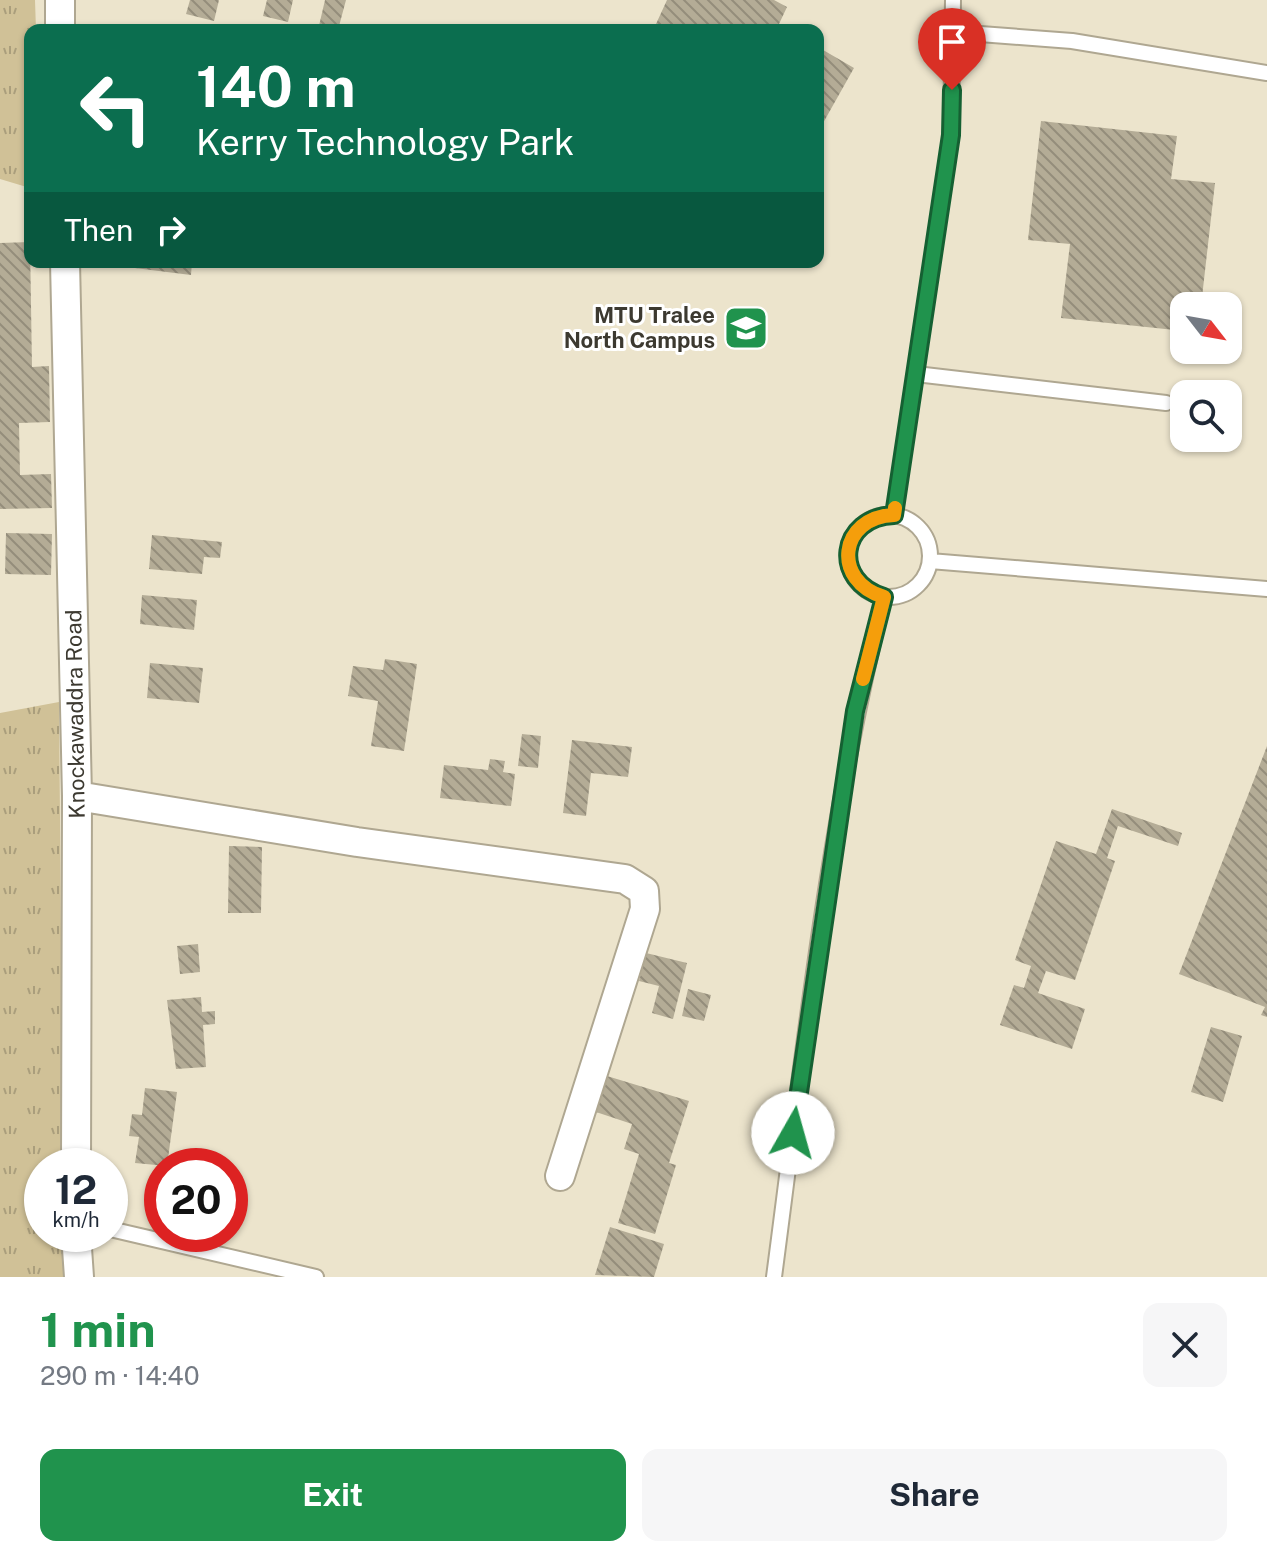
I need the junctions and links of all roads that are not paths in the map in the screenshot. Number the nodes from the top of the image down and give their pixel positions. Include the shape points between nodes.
1 (60, 0) edge
2 (953, 0) edge
3 (60, 24) edge
4 (954, 32) junction
5 (1267, 73) edge
6 (65, 268) edge
7 (916, 374) junction
8 (1166, 403) dead end
9 (894, 515) junction
10 (930, 561) junction
11 (1267, 589) edge
12 (884, 597) junction
13 (77, 796) junction
14 (76, 1148) edge
15 (560, 1176) dead end
16 (128, 1233) edge
17 (77, 1252) edge
18 (79, 1277) edge
19 (316, 1277) edge
20 (774, 1277) edge

1 - 3 street
2 - 4 lane
4 - 5 lane via 1072,41
4 - 7 lane via 951,135
6 - 13 street, Knockawaddra Road
7 - 8 lane
7 - 9 lane
9 - 10 lane via 925,536
9 - 12 lane via 859,528 848,551 861,586
10 - 11 lane
10 - 12 lane via 919,584
12 - 20 lane via 855,711
13 - 14 street, Knockawaddra Road
13 - 15 street via 625,879 644,891 645,909
16 - 19 lane
17 - 18 street

